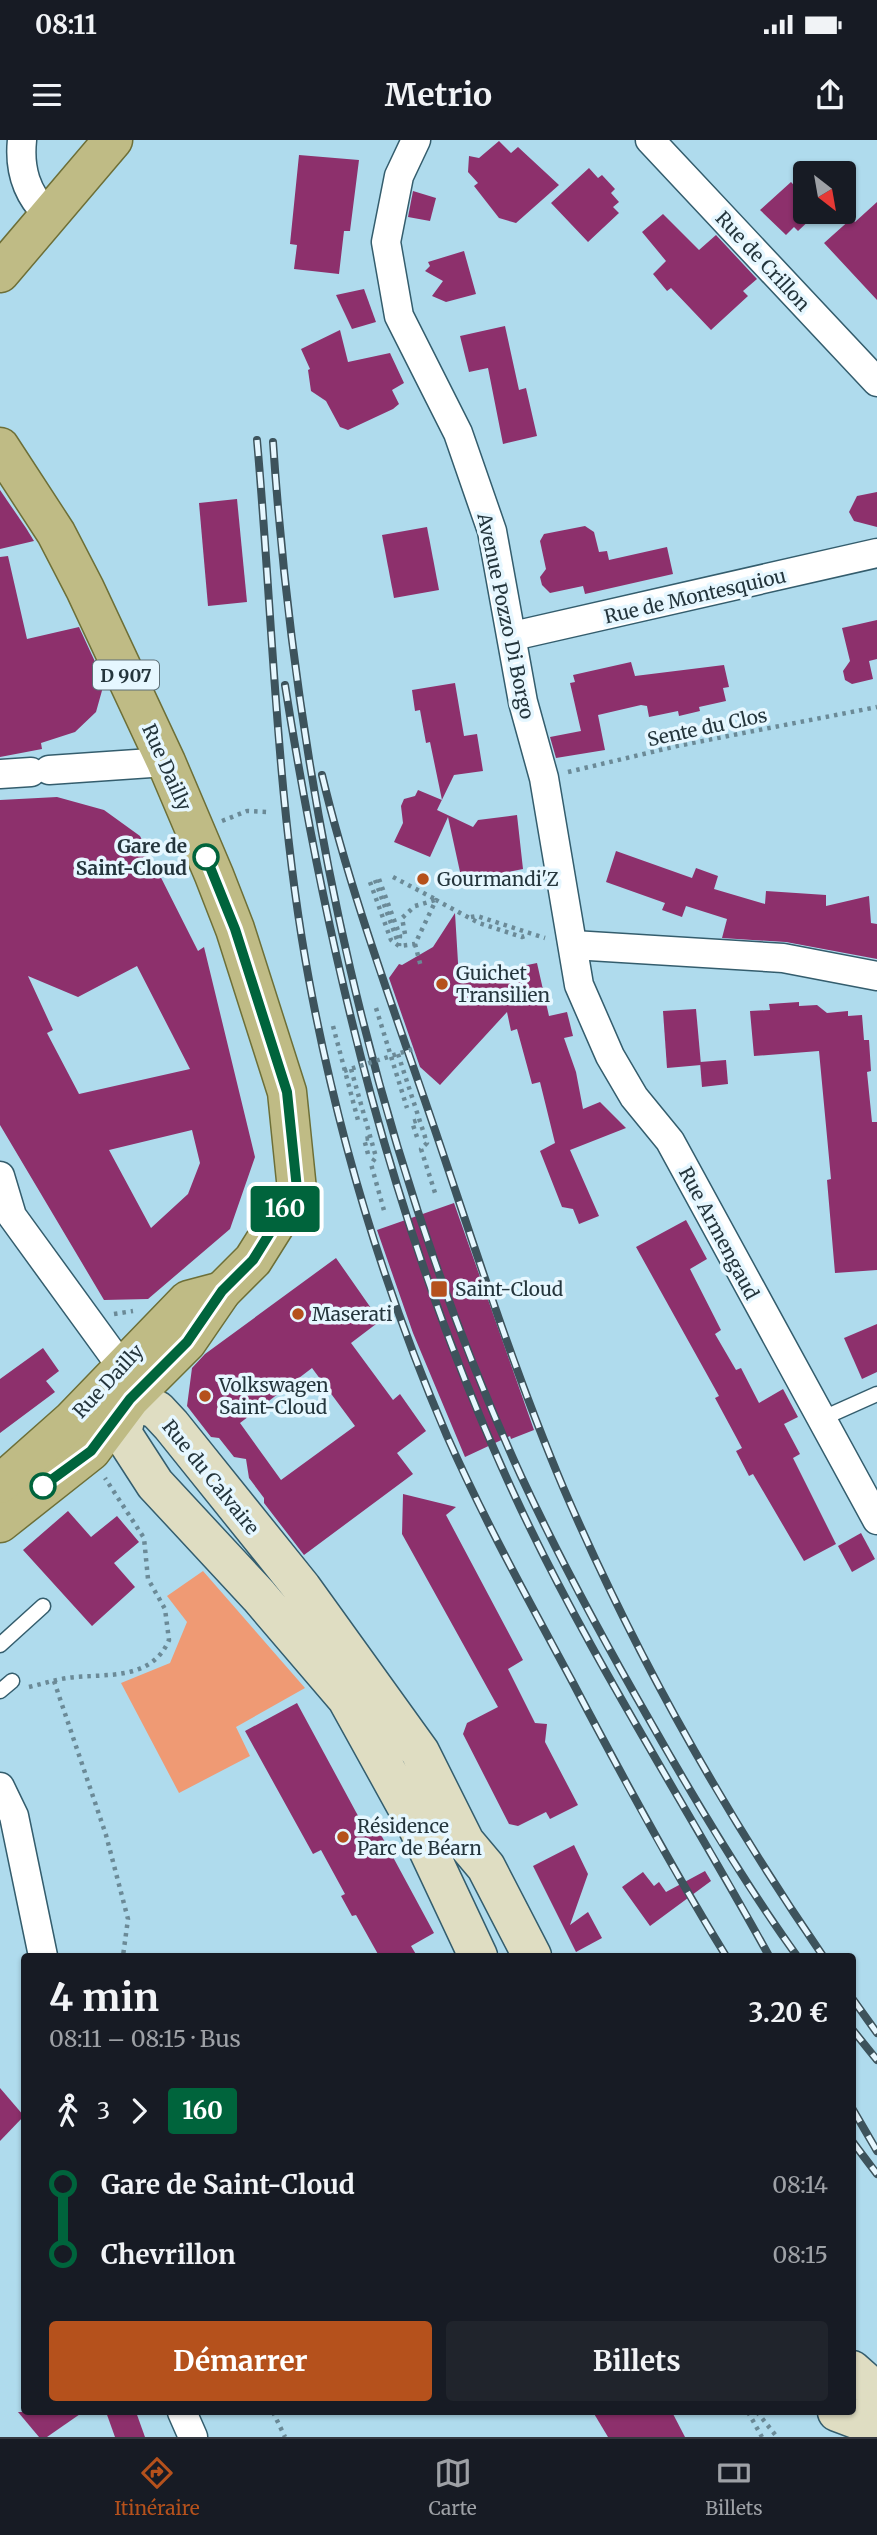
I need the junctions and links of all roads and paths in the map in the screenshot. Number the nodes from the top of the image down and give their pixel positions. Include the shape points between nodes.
1 (22, 140) edge
2 (113, 140) edge
3 (416, 140) edge
4 (650, 140) edge
5 (47, 214) junction
6 (0, 273) edge
7 (877, 382) edge
8 (0, 447) edge
9 (877, 554) edge
10 (513, 636) junction
11 (877, 707) edge
12 (166, 762) junction
13 (0, 774) edge
14 (544, 778) junction
15 (268, 812) dead end
16 (196, 834) junction
17 (393, 877) dead end
18 (436, 900) junction
19 (474, 916) junction
20 (405, 934) dead end
21 (415, 944) junction
22 (573, 944) junction
23 (399, 946) junction
24 (421, 967) dead end
25 (877, 975) edge
26 (376, 1009) dead end
27 (333, 1026) dead end
28 (413, 1049) dead end
29 (398, 1054) junction
30 (391, 1056) junction
31 (351, 1069) junction
32 (344, 1071) junction
33 (407, 1108) dead end
34 (419, 1120) junction
35 (359, 1124) dead end
36 (416, 1135) dead end
37 (371, 1138) junction
38 (368, 1152) dead end
39 (0, 1176) edge
40 (436, 1196) dead end
41 (385, 1214) dead end
42 (4, 1217) edge
43 (125, 1383) junction
44 (877, 1394) edge
45 (821, 1419) junction
46 (107, 1480) dead end
47 (0, 1484) edge
48 (235, 1508) junction
49 (877, 1520) edge
50 (0, 1522) edge
51 (201, 1536) junction
52 (43, 1606) dead end
53 (0, 1645) edge
54 (12, 1681) dead end
55 (54, 1681) junction
56 (27, 1688) dead end
57 (0, 1690) edge
58 (0, 1787) edge
59 (42, 1953) edge
60 (123, 1953) edge
61 (477, 1953) edge
62 (530, 1953) edge
63 (856, 2374) edge
64 (877, 2392) edge
65 (183, 2415) edge
66 (274, 2415) edge
67 (749, 2415) edge
68 (759, 2415) edge
69 (845, 2415) edge
70 (877, 2427) edge
71 (192, 2437) edge
72 (285, 2437) edge
73 (762, 2437) edge
74 (777, 2437) edge

1 - 5 street via 20,162 32,199
2 - 5 main road
3 - 10 street, Avenue Pozzo Di Borgo via 399,177 386,242 399,316 458,433 492,531
4 - 7 street, Rue de Crillon
5 - 6 main road
8 - 12 main road, Rue Dailly / D 907 via 62,544
9 - 10 street, Rue de Montesquiou
10 - 14 street, Avenue Pozzo Di Borgo via 523,702
11 - 14 path, Sente du Clos via 677,746
12 - 13 street
12 - 16 main road, Rue Dailly / D 907
14 - 22 street, Avenue Pozzo Di Borgo
15 - 16 path via 247,811
16 - 43 main road, Rue Dailly / D 907 via 235,929 287,1092 297,1189 253,1260 222,1291 187,1342
17 - 18 path
18 - 19 path
18 - 20 path via 408,910 402,918
18 - 21 path
19 - 19 path via 479,923 522,937 526,932
21 - 23 path
21 - 24 path
22 - 25 street via 783,958
22 - 45 street, Rue Armengaud via 579,985 610,1056 634,1097 670,1141
23 - 23 path via 400,936 375,880 393,939
26 - 30 path, bridge
27 - 32 path, bridge
28 - 29 path, bridge
29 - 30 path, bridge
29 - 34 path
30 - 31 path, bridge
30 - 33 path, bridge
31 - 32 path, bridge
31 - 37 path
32 - 35 path
34 - 36 path via 412,1122
34 - 40 path via 427,1143 422,1154
37 - 38 path via 364,1139
37 - 41 path via 376,1157 371,1164
39 - 42 street
42 - 43 street
43 - 47 main road, Rue Dailly / D 907 via 72,1420
43 - 48 main road, Rue du Calvaire via 157,1410
43 - 50 main road, Rue Dailly / D 907 via 91,1451
43 - 51 main road via 122,1433 155,1484
44 - 45 lane
45 - 49 street, Rue Armengaud
46 - 55 path via 144,1538 148,1579 164,1609 169,1640 153,1663 132,1673
48 - 51 street
48 - 62 main road, Rue du Calvaire via 302,1588 420,1752 465,1842 486,1867
51 - 61 main road via 347,1699 415,1822
52 - 53 lane
54 - 57 lane
55 - 56 path
55 - 60 path via 106,1835 128,1919
58 - 59 street via 14,1816
63 - 64 main road
65 - 71 street
66 - 72 path
67 - 73 path
68 - 74 path
69 - 70 main road

